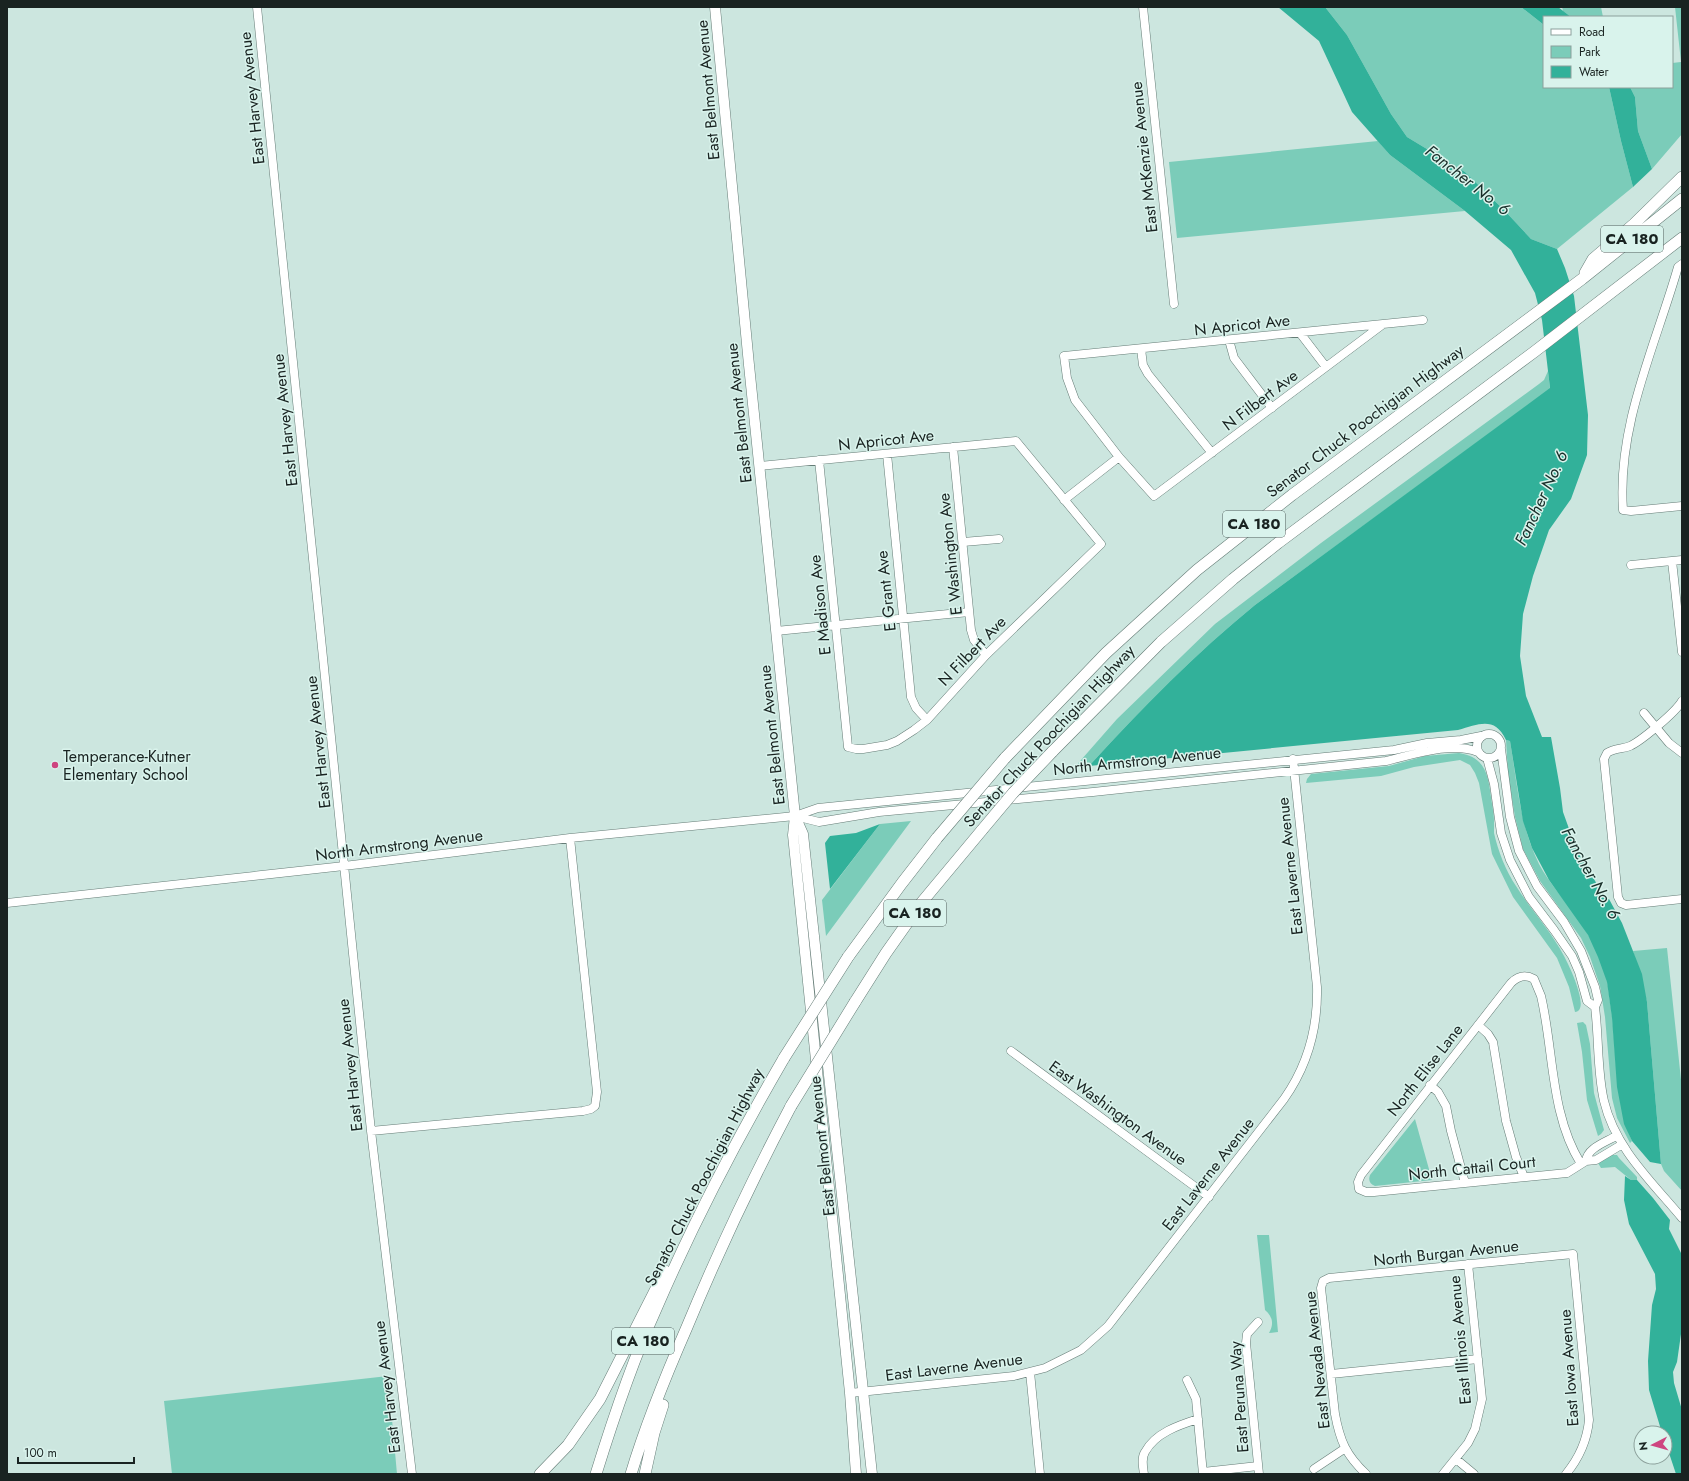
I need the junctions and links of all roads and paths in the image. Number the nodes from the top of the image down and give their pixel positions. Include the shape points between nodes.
1 (257, 7) edge
2 (715, 7) edge
3 (1143, 7) edge
4 (1682, 177) edge
5 (1682, 199) edge
6 (1682, 238) edge
7 (1682, 264) edge
8 (1582, 279) junction
9 (1174, 304) dead end
10 (1423, 320) dead end
11 (1382, 325) junction
12 (1300, 333) junction
13 (1229, 340) junction
14 (1141, 348) junction
15 (1326, 367) junction
16 (1272, 408) junction
17 (953, 447) junction
18 (1212, 453) junction
19 (887, 454) junction
20 (1119, 457) junction
21 (819, 460) junction
22 (759, 466) junction
23 (1064, 500) junction
24 (1682, 506) edge
25 (999, 538) dead end
26 (963, 542) junction
27 (1682, 560) edge
28 (1672, 561) junction
29 (1631, 565) dead end
30 (970, 612) junction
31 (902, 619) junction
32 (836, 625) junction
33 (776, 631) junction
34 (1682, 652) edge
35 (986, 655) junction
36 (1682, 702) edge
37 (1644, 713) dead end
38 (926, 720) junction
39 (1654, 727) junction
40 (1481, 736) junction
41 (848, 747) joint
42 (1501, 749) junction
43 (1478, 752) junction
44 (1682, 753) edge
45 (1487, 758) junction
46 (1293, 759) junction
47 (1294, 770) junction
48 (795, 816) junction
49 (570, 838) junction
50 (344, 866) junction
51 (1682, 899) edge
52 (7, 903) edge
53 (1595, 1007) junction
54 (1478, 1025) junction
55 (1011, 1051) dead end
56 (1430, 1085) junction
57 (371, 1132) junction
58 (1616, 1136) junction
59 (1621, 1145) junction
60 (1583, 1162) junction
61 (1524, 1177) junction
62 (1465, 1183) junction
63 (1360, 1189) joint
64 (1209, 1197) junction
65 (701, 1213) junction
66 (1682, 1218) edge
67 (1573, 1254) joint
68 (1468, 1264) junction
69 (1323, 1281) joint
70 (694, 1311) junction
71 (1258, 1322) dead end
72 (1478, 1359) junction
73 (1030, 1372) junction
74 (1331, 1374) junction
75 (1187, 1380) dead end
76 (864, 1392) junction
77 (850, 1393) junction
78 (1198, 1419) junction
79 (1344, 1449) junction
80 (1456, 1459) junction
81 (1314, 1469) dead end
82 (1259, 1470) edge
83 (1203, 1473) edge
84 (412, 1474) edge
85 (540, 1474) edge
86 (596, 1474) edge
87 (631, 1474) edge
88 (645, 1474) edge
89 (856, 1474) edge
90 (872, 1474) edge
91 (1040, 1474) edge
92 (1144, 1474) edge
93 (1366, 1474) edge
94 (1443, 1474) edge
95 (1474, 1474) edge
96 (1566, 1474) edge

1 - 50 street, East Harvey Avenue
2 - 22 main road, East Belmont Avenue
3 - 9 street, East McKenzie Avenue
4 - 8 highway via 1594,259
5 - 8 highway, Senator Chuck Poochigian Highway / CA 180
6 - 70 highway, Senator Chuck Poochigian Highway / CA 180, bridge via 1234,579 1161,642 1052,752 922,902 886,953 791,1106 738,1210
7 - 24 street via 1678,267 1642,377 1623,462 1622,492 1623,510
8 - 65 highway, Senator Chuck Poochigian Highway / CA 180, bridge via 1286,500 1197,570 1106,653 1004,758 937,838 848,957 784,1058 739,1137
10 - 11 street, N Apricot Ave
11 - 12 street, N Apricot Ave
11 - 15 street, N Filbert Ave
12 - 13 street, N Apricot Ave
12 - 15 street
13 - 14 street, N Apricot Ave
13 - 16 street via 1234,358
14 - 18 street via 1143,365 1148,374
14 - 20 street, N Apricot Ave via 1064,356 1067,378 1075,400
15 - 16 street, N Filbert Ave
16 - 18 street, N Filbert Ave
17 - 19 street, N Apricot Ave
17 - 23 street, N Apricot Ave via 1016,441
17 - 26 street, E Washington Ave
18 - 20 street, N Filbert Ave via 1154,496
19 - 21 street, N Apricot Ave
19 - 31 street, E Grant Ave
20 - 23 street
21 - 22 street, N Apricot Ave
21 - 32 street, E Madison Ave
22 - 33 main road, East Belmont Avenue
23 - 35 street, N Filbert Ave via 1101,544
25 - 26 street
26 - 30 street, E Washington Ave
27 - 28 street
28 - 29 street
28 - 34 street
30 - 31 street
30 - 35 street, E Washington Ave via 974,640
31 - 32 street
31 - 38 street, E Grant Ave via 911,697
32 - 33 street
32 - 41 street, E Madison Ave
33 - 48 main road, East Belmont Avenue
35 - 38 street, N Filbert Ave
36 - 39 street
37 - 39 street
38 - 41 street, N Filbert Ave via 897,741 887,745 863,749
39 - 44 street
39 - 51 street via 1640,740 1607,753 1604,759 1618,897 1621,903 1626,904
40 - 42 street via 1490,733 1497,736
40 - 43 street via 1477,742
40 - 46 street, North Armstrong Avenue via 1394,750
42 - 45 street via 1495,757
42 - 53 street via 1510,817 1519,851 1537,886 1564,922 1581,951 1595,987 1598,1000
43 - 45 street
43 - 47 street, North Armstrong Avenue via 1452,748 1386,760
45 - 53 street via 1494,784 1501,833 1510,860 1529,897 1572,956 1587,1001
46 - 47 street, East Laverne Avenue
46 - 48 street, North Armstrong Avenue via 818,808
47 - 48 street, North Armstrong Avenue via 879,812 819,822
47 - 64 street, East Laverne Avenue via 1317,987 1316,1022 1307,1056 1289,1092
48 - 49 street, North Armstrong Avenue
48 - 76 main road, East Belmont Avenue via 803,834
48 - 77 main road, East Belmont Avenue via 793,835
49 - 50 street, North Armstrong Avenue
49 - 57 street via 597,1092 595,1106 583,1111
50 - 52 street, North Armstrong Avenue
50 - 57 street, East Harvey Avenue
53 - 58 street via 1604,1101
54 - 56 street, North Elise Lane
54 - 60 street, North Elise Lane via 1511,983 1525,976 1534,979 1541,996 1563,1127 1573,1150
54 - 61 street via 1493,1042 1506,1121
55 - 64 street, East Washington Avenue
56 - 62 street via 1438,1092 1446,1106
56 - 63 street, North Elise Lane via 1361,1175 1358,1182
57 - 84 street, East Harvey Avenue
58 - 59 street
58 - 60 street, North Cattail Court via 1591,1151
59 - 60 street, North Cattail Court via 1596,1160
59 - 66 street
60 - 61 street, North Cattail Court via 1567,1173
61 - 62 street, North Cattail Court
62 - 63 street, North Cattail Court via 1374,1192
64 - 73 street, East Laverne Avenue via 1108,1326 1081,1350 1045,1368
65 - 85 highway via 674,1253 600,1399 568,1445
65 - 86 highway, Senator Chuck Poochigian Highway / CA 180 via 655,1309
67 - 68 street, North Burgan Avenue
67 - 96 street, East Iowa Avenue via 1589,1420 1583,1449
68 - 69 street, North Burgan Avenue via 1329,1278
68 - 72 street, East Illinois Avenue
69 - 74 street, East Nevada Avenue via 1321,1288
70 - 87 highway, Senator Chuck Poochigian Highway / CA 180 via 654,1407
70 - 88 highway via 654,1433
71 - 82 street, East Peruna Way via 1247,1334 1246,1343
72 - 74 street
72 - 80 street, East Illinois Avenue via 1482,1399 1479,1414 1468,1443
73 - 76 street, East Laverne Avenue via 1014,1376
73 - 91 street
74 - 79 street, East Nevada Avenue via 1338,1432
75 - 78 street via 1196,1399
76 - 77 street, East Laverne Avenue
76 - 90 main road, East Belmont Avenue
77 - 89 main road, East Belmont Avenue
78 - 83 street
78 - 92 street via 1172,1428 1144,1452
79 - 81 street
79 - 93 street, East Nevada Avenue
80 - 94 street, East Illinois Avenue
80 - 95 street
82 - 83 street

